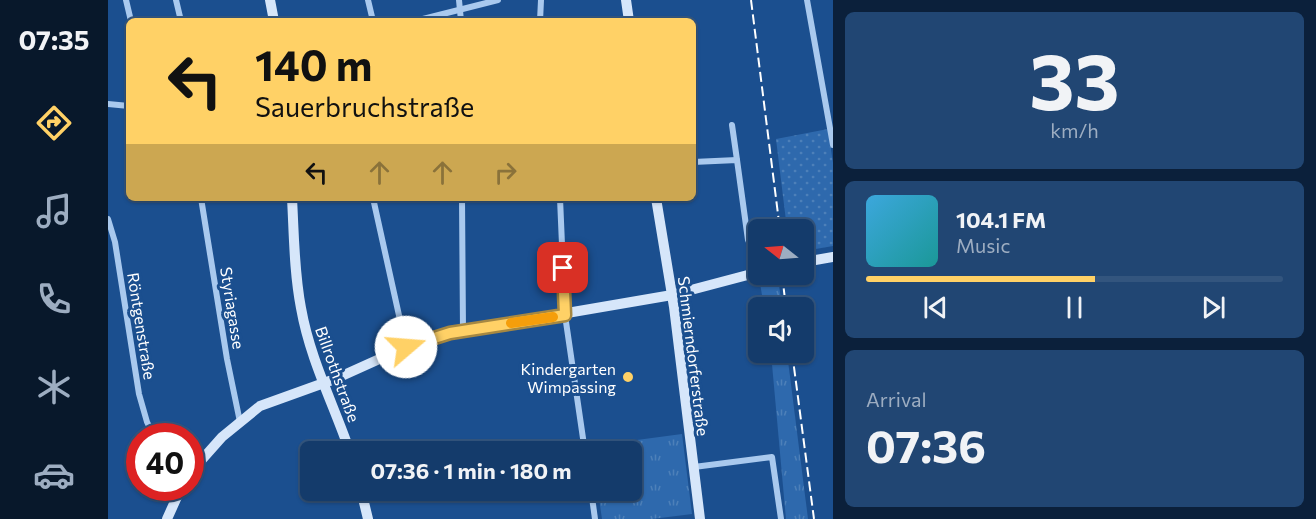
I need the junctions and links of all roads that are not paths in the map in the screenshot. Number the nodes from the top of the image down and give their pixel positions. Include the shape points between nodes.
1 (126, 0) edge
2 (176, 0) edge
3 (270, 0) edge
4 (368, 0) edge
5 (459, 0) edge
6 (498, 0) edge
7 (541, 0) edge
8 (626, 0) edge
9 (807, 0) edge
10 (460, 9) junction
11 (130, 18) edge
12 (180, 18) edge
13 (273, 18) edge
14 (373, 18) edge
15 (426, 18) edge
16 (461, 18) edge
17 (540, 18) edge
18 (629, 18) edge
19 (108, 104) edge
20 (126, 106) edge
21 (732, 125) dead end
22 (833, 146) edge
23 (737, 160) junction
24 (696, 162) edge
25 (201, 201) edge
26 (292, 201) edge
27 (374, 201) edge
28 (462, 201) edge
29 (560, 201) edge
30 (656, 201) edge
31 (108, 219) edge
32 (748, 240) dead end
33 (833, 257) edge
34 (814, 260) edge
35 (748, 275) edge
36 (672, 295) junction
37 (565, 315) junction
38 (463, 331) junction
39 (406, 347) junction
40 (322, 383) junction
41 (240, 422) junction
42 (148, 423) edge
43 (346, 441) edge
44 (583, 441) edge
45 (204, 457) edge
46 (694, 467) junction
47 (175, 501) edge
48 (364, 501) edge
49 (593, 501) edge
50 (167, 519) edge
51 (368, 519) edge
52 (595, 519) edge
53 (700, 519) edge
54 (781, 519) edge

1 - 11 street
2 - 12 street
3 - 13 street
4 - 14 street
5 - 10 street
6 - 10 street
7 - 17 street
8 - 18 street
9 - 22 street
10 - 15 street
10 - 16 street
19 - 20 street
21 - 23 street
23 - 24 street
23 - 32 street
25 - 41 street, Styriagasse
26 - 40 street, Billrothstraße via 300,308
27 - 39 street
28 - 38 street
29 - 37 street
30 - 36 street, Schmierndorferstraße
31 - 42 street, Röntgenstraße
33 - 34 street
35 - 36 street
36 - 37 street
36 - 46 street, Schmierndorferstraße
37 - 38 street
37 - 44 street
38 - 39 street
39 - 40 street
40 - 41 street via 260,406
40 - 43 street, Billrothstraße
41 - 45 street
46 - 53 street, Schmierndorferstraße
46 - 54 street via 772,457
47 - 50 street
48 - 51 street
49 - 52 street

